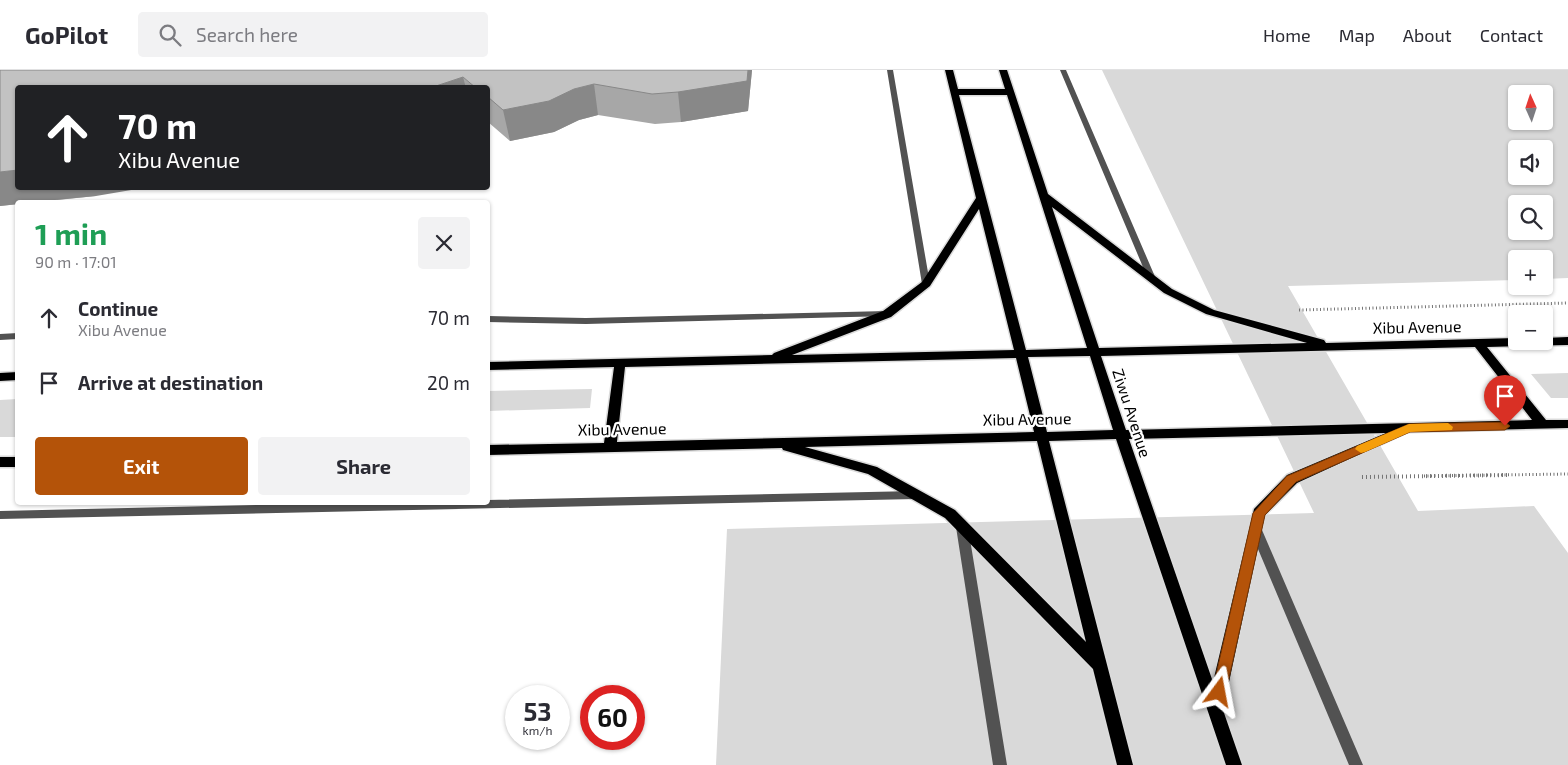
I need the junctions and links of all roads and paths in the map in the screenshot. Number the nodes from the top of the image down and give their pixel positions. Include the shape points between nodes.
1 (890, 70) edge
2 (949, 70) edge
3 (1003, 70) edge
4 (1063, 70) edge
5 (954, 92) junction
6 (1010, 92) junction
7 (1044, 196) junction
8 (981, 198) junction
9 (1152, 279) junction
10 (926, 284) junction
11 (1568, 303) edge
12 (1289, 310) dead end
13 (887, 314) junction
14 (490, 319) edge
15 (0, 336) edge
16 (15, 336) edge
17 (1568, 342) edge
18 (1478, 344) junction
19 (1332, 347) junction
20 (1096, 352) junction
21 (1020, 354) junction
22 (768, 360) junction
23 (620, 363) junction
24 (490, 366) edge
25 (15, 376) edge
26 (0, 377) edge
27 (1568, 424) edge
28 (1543, 425) junction
29 (1409, 428) junction
30 (1121, 435) junction
31 (1043, 436) junction
32 (774, 443) junction
33 (610, 447) junction
34 (490, 450) edge
35 (0, 462) edge
36 (15, 462) edge
37 (1568, 474) edge
38 (1359, 477) dead end
39 (916, 495) junction
40 (490, 504) edge
41 (434, 505) edge
42 (0, 514) edge
43 (962, 527) junction
44 (1256, 530) junction
45 (1101, 667) junction
46 (1215, 710) junction
47 (1000, 765) edge
48 (1125, 765) edge
49 (1234, 765) edge
50 (1356, 765) edge

1 - 10 street
2 - 5 main road
3 - 6 main road, Ziwu Avenue
4 - 9 street
5 - 6 main road
5 - 8 main road
6 - 7 main road, Ziwu Avenue
7 - 9 main road
7 - 20 main road, Ziwu Avenue
8 - 10 main road
8 - 21 main road
9 - 19 main road via 1168,291 1210,312
10 - 13 main road
11 - 12 path, Xibu Avenue
13 - 14 street via 586,322
13 - 22 main road
15 - 16 street
17 - 18 main road, Xibu Avenue
18 - 19 main road, Xibu Avenue
18 - 28 main road
19 - 20 main road, Xibu Avenue
20 - 21 main road, Xibu Avenue
20 - 30 main road, Ziwu Avenue
21 - 22 main road, Xibu Avenue
21 - 31 main road
22 - 23 main road, Xibu Avenue
23 - 24 main road, Xibu Avenue
23 - 33 main road
25 - 26 main road
27 - 28 main road, Xibu Avenue
28 - 29 main road, Xibu Avenue
29 - 30 main road, Xibu Avenue
29 - 44 main road via 1292,479 1259,513
30 - 31 main road, Xibu Avenue
30 - 46 main road, Ziwu Avenue
31 - 32 main road, Xibu Avenue
31 - 45 main road
32 - 33 main road, Xibu Avenue
32 - 39 main road via 872,470
33 - 34 main road, Xibu Avenue
35 - 36 main road
37 - 38 path
39 - 40 street
39 - 43 main road via 950,514
41 - 42 street
43 - 45 main road
43 - 47 street
44 - 46 main road
44 - 50 street
45 - 48 main road
46 - 49 main road, Ziwu Avenue

